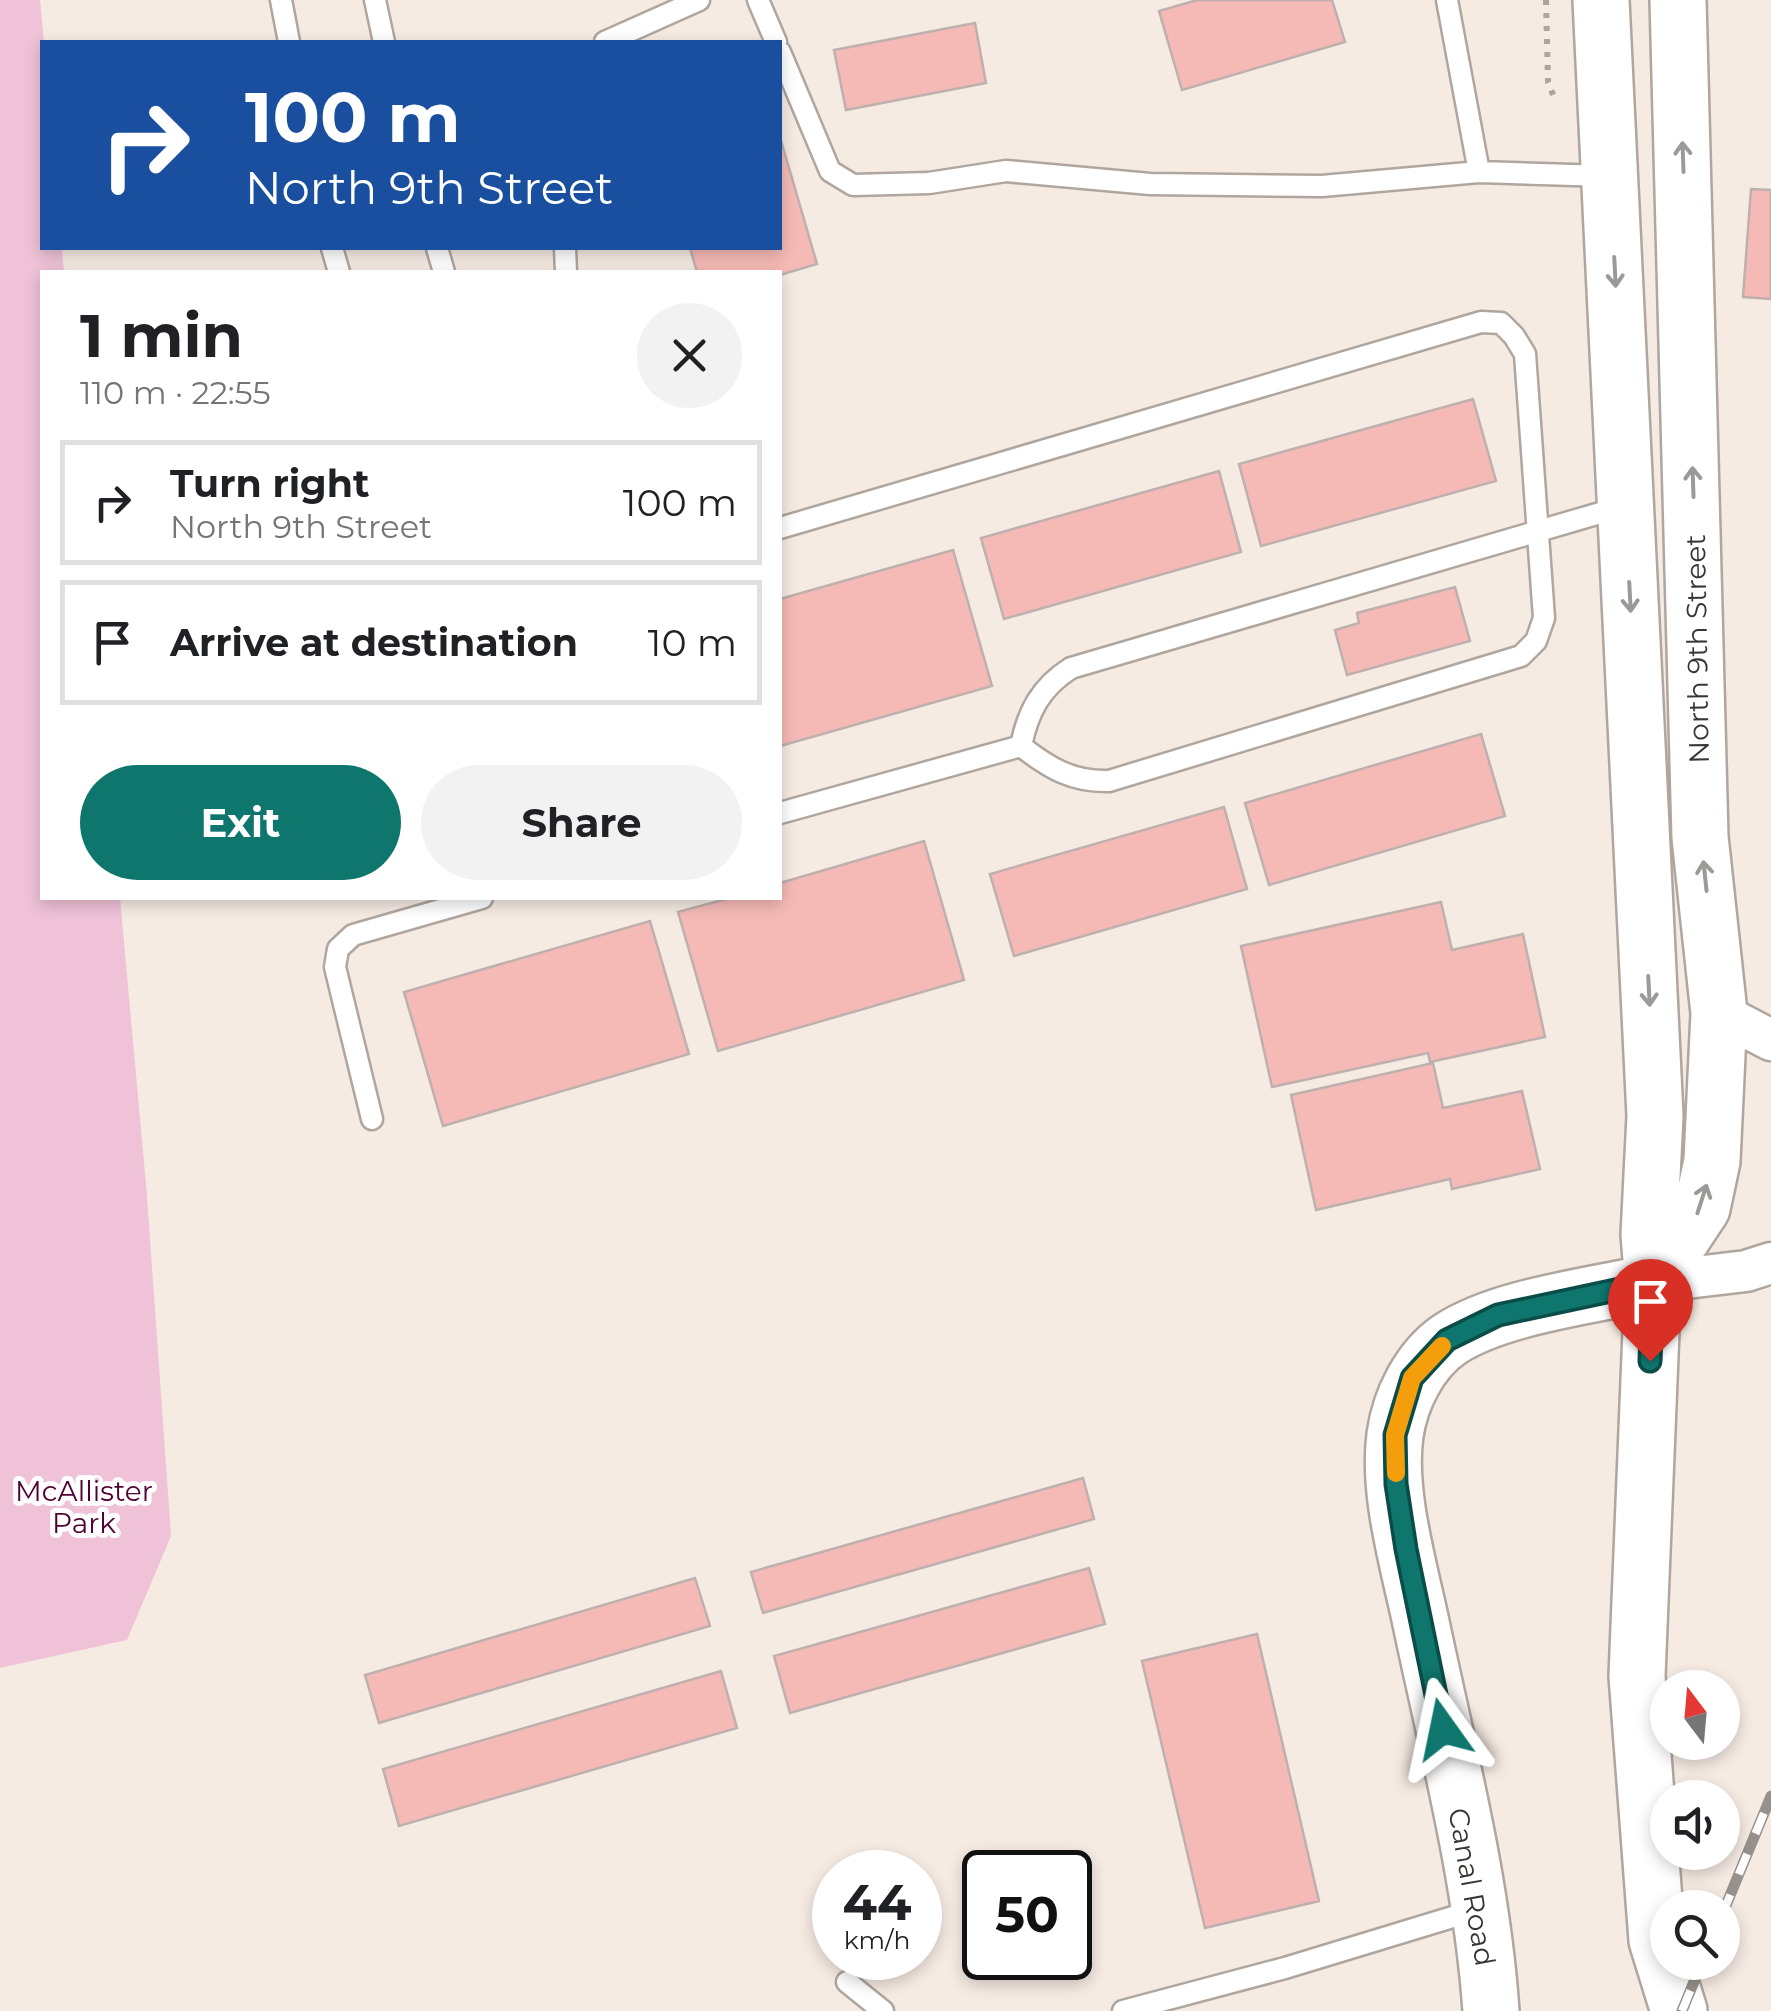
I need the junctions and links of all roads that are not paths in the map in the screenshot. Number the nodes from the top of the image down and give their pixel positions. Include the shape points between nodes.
1 (282, 0) edge
2 (375, 0) edge
3 (699, 0) edge
4 (758, 0) edge
5 (1446, 0) edge
6 (1602, 0) edge
7 (1678, 0) edge
8 (289, 40) edge
9 (384, 40) edge
10 (609, 40) edge
11 (775, 40) edge
12 (782, 57) edge
13 (1479, 172) junction
14 (1610, 176) junction
15 (1626, 505) junction
16 (782, 527) edge
17 (1540, 531) junction
18 (1020, 746) junction
19 (782, 813) edge
20 (466, 900) edge
21 (434, 904) edge
22 (1719, 1013) junction
23 (1771, 1040) edge
24 (372, 1119) dead end
25 (1771, 1263) edge
26 (1653, 1282) junction
27 (1480, 1909) junction
28 (847, 1982) dead end
29 (882, 2011) edge
30 (1123, 2011) edge
31 (1492, 2011) edge
32 (1679, 2011) edge

1 - 8 lane
2 - 9 lane
3 - 10 lane
4 - 11 lane
5 - 13 lane
6 - 14 main road
22 -> 7 main road, North 9th Street via 1700,838
12 - 13 lane via 830,171 853,185 1006,171 1150,184 1322,186
13 - 14 lane
14 -> 15 main road
15 - 17 lane
15 -> 26 main road via 1655,1116
16 - 17 lane via 1482,322 1500,324 1525,354
17 - 18 lane via 1071,668 1051,680 1036,702
17 - 18 lane via 1544,618 1522,656 1109,781 1064,776
18 - 19 lane
20 - 21 lane
21 - 24 lane via 353,935 338,949 334,967
22 - 23 street
26 -> 22 main road, North 9th Street via 1702,1208 1712,1160
25 - 26 street
26 - 27 main road, Canal Road via 1498,1315 1447,1340 1412,1378 1395,1435 1406,1549
26 - 32 main road via 1637,1676 1657,1940
27 - 30 lane
27 - 31 main road, Canal Road
28 - 29 lane

